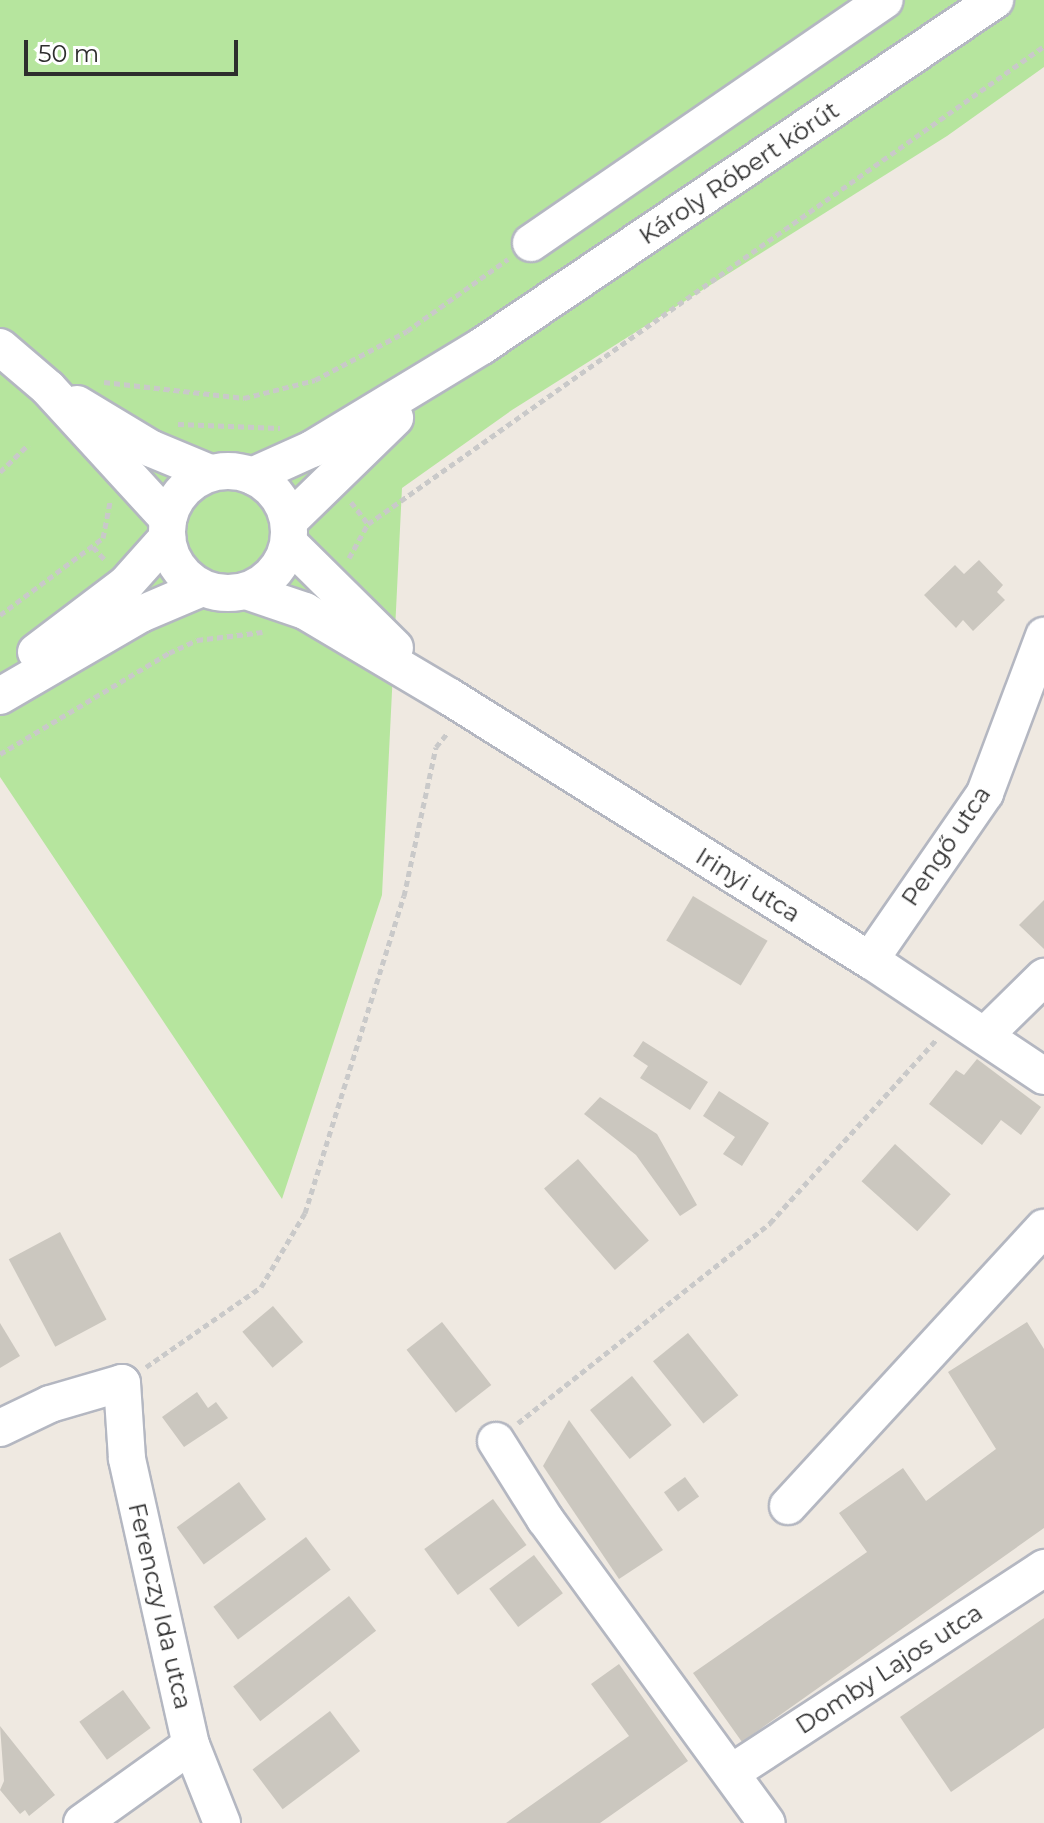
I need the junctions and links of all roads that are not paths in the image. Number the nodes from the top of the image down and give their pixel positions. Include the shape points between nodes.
1 (885, 0) edge
2 (995, 0) edge
3 (531, 243) road end
4 (482, 346) junction
5 (0, 347) edge
6 (48, 388) junction
7 (210, 473) junction
8 (252, 476) junction
9 (168, 529) junction
10 (289, 532) junction
11 (202, 588) junction
12 (246, 591) junction
13 (1044, 636) edge
14 (0, 680) edge
15 (0, 696) edge
16 (459, 703) junction
17 (870, 960) junction
18 (1044, 977) edge
19 (971, 1026) junction
20 (1044, 1076) edge
21 (1044, 1228) edge
22 (0, 1428) edge
23 (496, 1441) road end
24 (788, 1506) dead end
25 (1044, 1568) edge
26 (191, 1745) junction
27 (734, 1771) junction
28 (756, 1819) edge
29 (82, 1823) edge
30 (222, 1823) edge

1 - 3 street
2 - 4 street, Károly Róbert körút
4 - 8 street, Károly Róbert körút via 348,429
4 - 10 street, Károly Róbert körút via 400,414
5 - 6 street
6 - 7 street via 152,449
6 - 9 street
7 - 8 street
7 - 9 street via 183,491
8 - 10 street via 276,494
9 - 11 street via 178,567
9 - 14 street via 126,584
10 - 12 street via 274,573
10 - 16 street, Irinyi utca via 330,584
11 - 12 street
11 - 15 street via 141,614
12 - 16 street, Irinyi utca via 305,611
13 - 17 street, Pengő utca via 985,793
16 - 17 street, Irinyi utca
17 - 19 street, Irinyi utca
18 - 19 street
19 - 20 street, Irinyi utca
21 - 24 street
22 - 26 street, Ferenczy Ida utca via 50,1404 122,1383 127,1459
23 - 27 street via 545,1519
25 - 27 street, Domby Lajos utca
26 - 29 street
26 - 30 street, Ferenczy Ida utca
27 - 28 street

